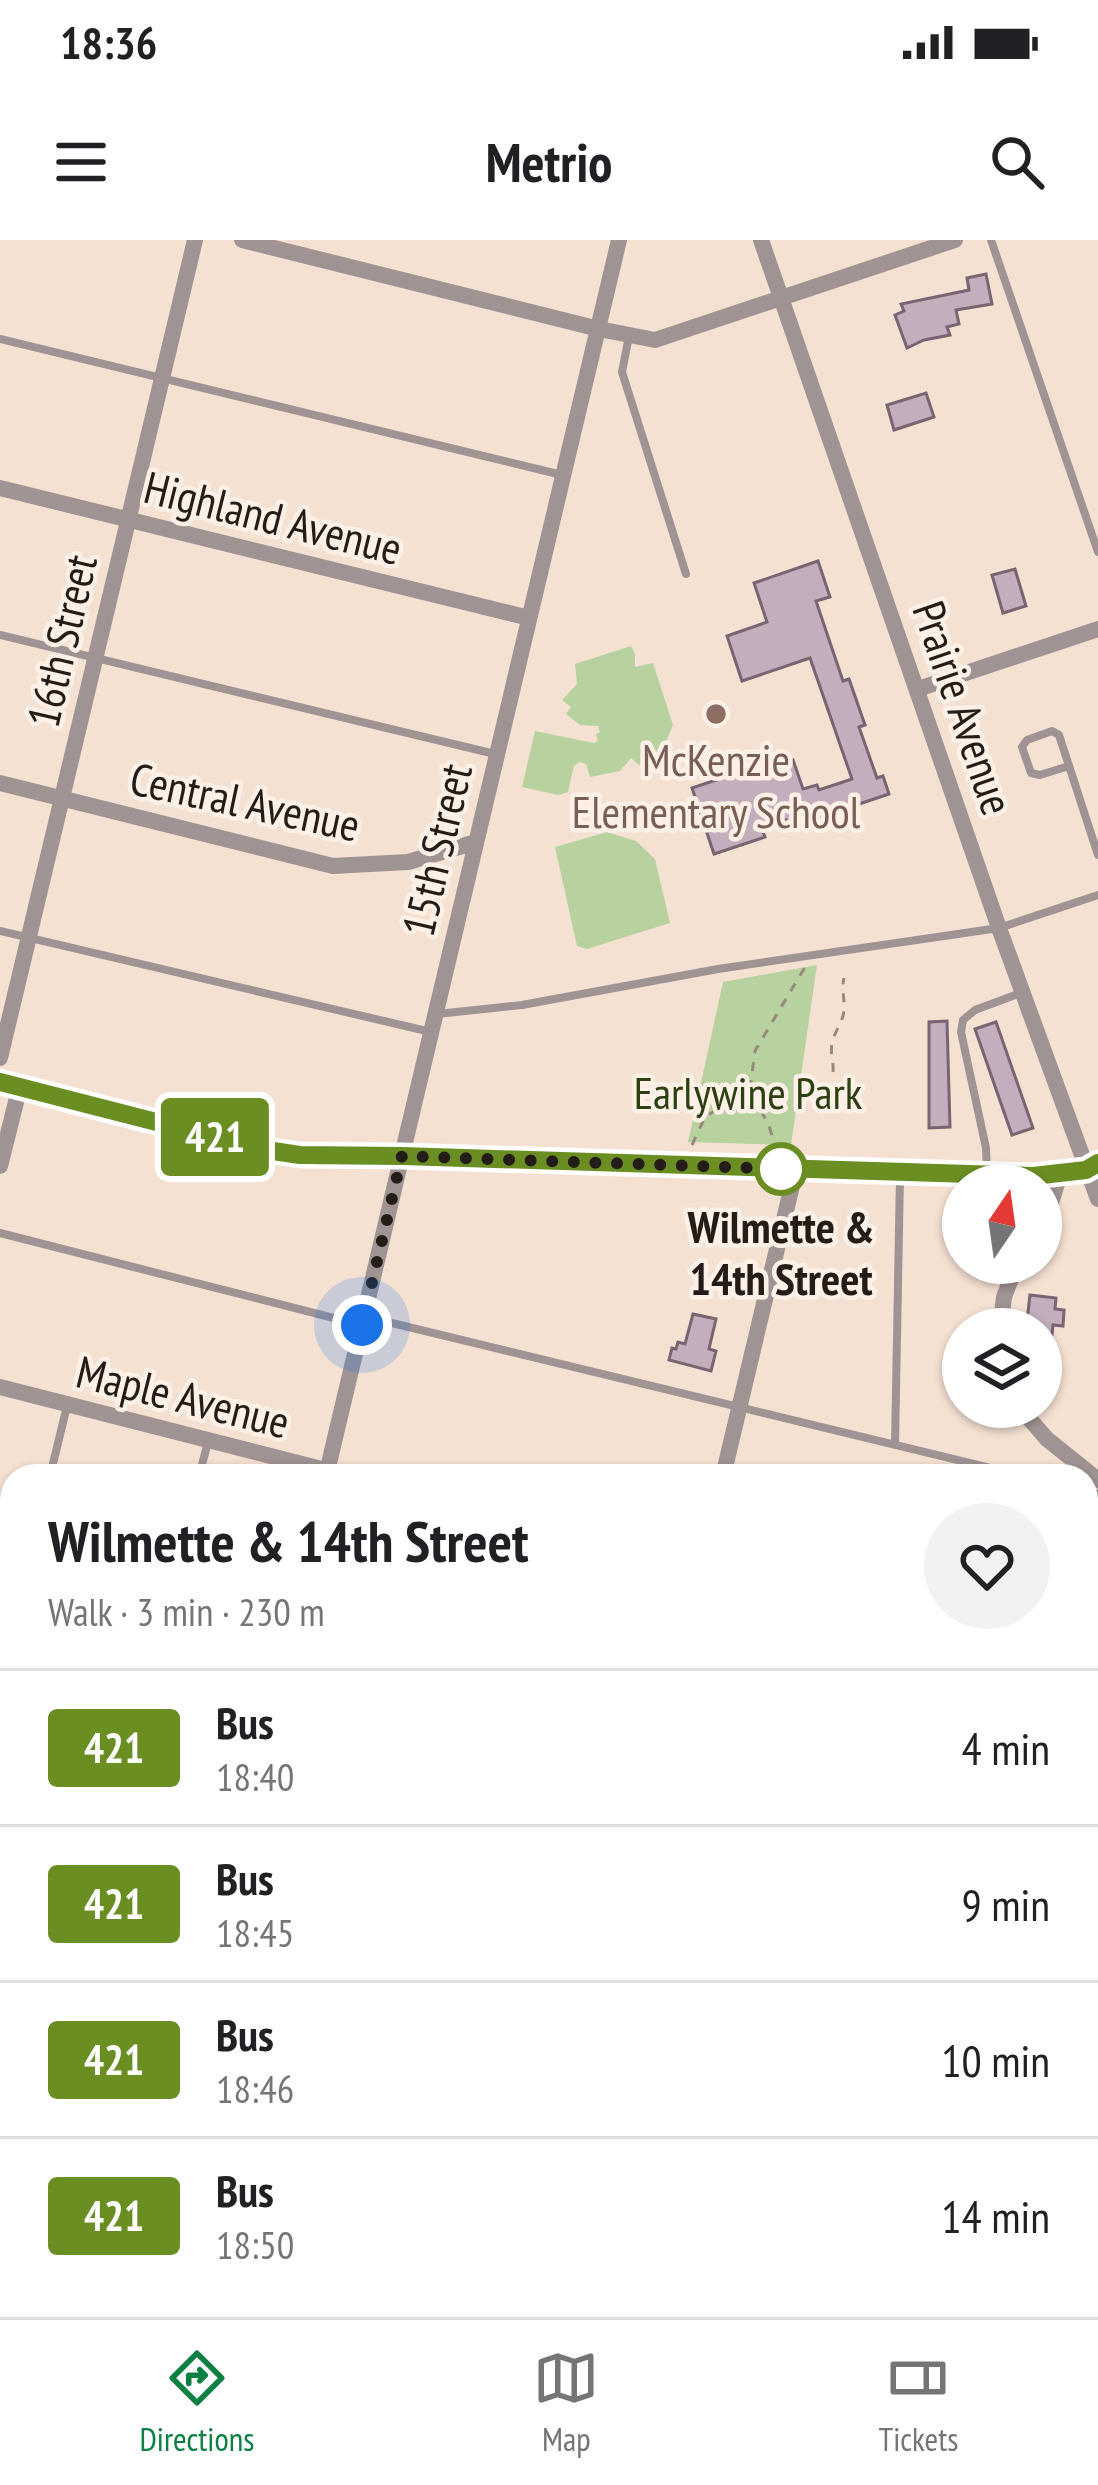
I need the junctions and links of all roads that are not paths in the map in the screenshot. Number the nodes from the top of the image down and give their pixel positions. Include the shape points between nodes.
1 (194, 240) edge
2 (242, 240) edge
3 (620, 240) edge
4 (761, 240) edge
5 (955, 240) edge
6 (992, 240) edge
7 (782, 299) junction
8 (599, 329) junction
9 (629, 336) junction
10 (0, 339) edge
11 (161, 378) junction
12 (564, 475) junction
13 (0, 488) edge
14 (128, 519) junction
15 (1098, 552) edge
16 (686, 574) dead end
17 (529, 618) junction
18 (1098, 629) edge
19 (0, 634) edge
20 (95, 658) junction
21 (918, 689) junction
22 (496, 755) junction
23 (1069, 766) junction
24 (0, 783) edge
25 (62, 799) junction
26 (476, 842) junction
27 (1098, 855) edge
28 (1098, 895) edge
29 (999, 928) junction
30 (0, 932) edge
31 (28, 939) junction
32 (1022, 992) junction
33 (434, 1023) junction
34 (0, 1058) edge
35 (10, 1084) edge
36 (402, 1156) junction
37 (987, 1164) edge
38 (0, 1166) edge
39 (1092, 1166) edge
40 (796, 1169) junction
41 (901, 1172) junction
42 (942, 1173) edge
43 (1062, 1174) edge
44 (1098, 1199) edge
45 (0, 1233) edge
46 (363, 1320) junction
47 (0, 1388) edge
48 (68, 1405) junction
49 (740, 1407) junction
50 (1037, 1428) edge
51 (208, 1440) junction
52 (896, 1445) junction
53 (53, 1464) edge
54 (202, 1464) edge
55 (295, 1464) edge
56 (329, 1464) edge
57 (726, 1464) edge
58 (974, 1464) edge
59 (1078, 1464) edge

1 - 11 street, 16th Street
2 - 8 street
3 - 8 street, 15th Street
4 - 7 street, Prairie Avenue
5 - 7 street
6 - 15 lane
7 - 9 street via 655,340
7 - 21 street, Prairie Avenue
8 - 9 street
8 - 12 street, 15th Street
9 - 16 lane via 622,371
10 - 11 lane
11 - 12 lane
11 - 14 street, 16th Street
12 - 17 street, 15th Street
13 - 14 street, Highland Avenue
14 - 17 street, Highland Avenue
14 - 20 street, 16th Street
17 - 22 street, 15th Street
18 - 21 street
19 - 20 lane
20 - 22 lane
20 - 25 street, 16th Street
21 - 29 street, Prairie Avenue
22 - 26 street, 15th Street
23 - 23 lane via 1052,730 1022,747 1031,773
23 - 27 lane
24 - 25 street, Central Avenue
25 - 26 street, Central Avenue via 333,866 408,862
25 - 31 street, 16th Street
26 - 33 street, 15th Street
28 - 29 lane
29 - 32 street, Prairie Avenue
29 - 33 lane via 616,986
30 - 31 lane
31 - 33 lane
31 - 34 street, 16th Street
32 - 37 lane via 963,1020
32 - 39 street, Prairie Avenue
33 - 36 street, 15th Street
35 - 36 street via 266,1150
35 - 38 street
36 - 40 street
36 - 46 street, 15th Street
39 - 43 street
39 - 44 street, Prairie Avenue
40 - 41 street
40 - 49 street
41 - 42 street
41 - 52 lane
45 - 46 lane
46 - 49 lane
46 - 56 street, 15th Street
47 - 48 street, Maple Avenue
48 - 51 street, Maple Avenue
48 - 53 lane
49 - 52 lane
49 - 57 street
50 - 59 street
51 - 54 lane
51 - 55 street, Maple Avenue
52 - 58 lane

